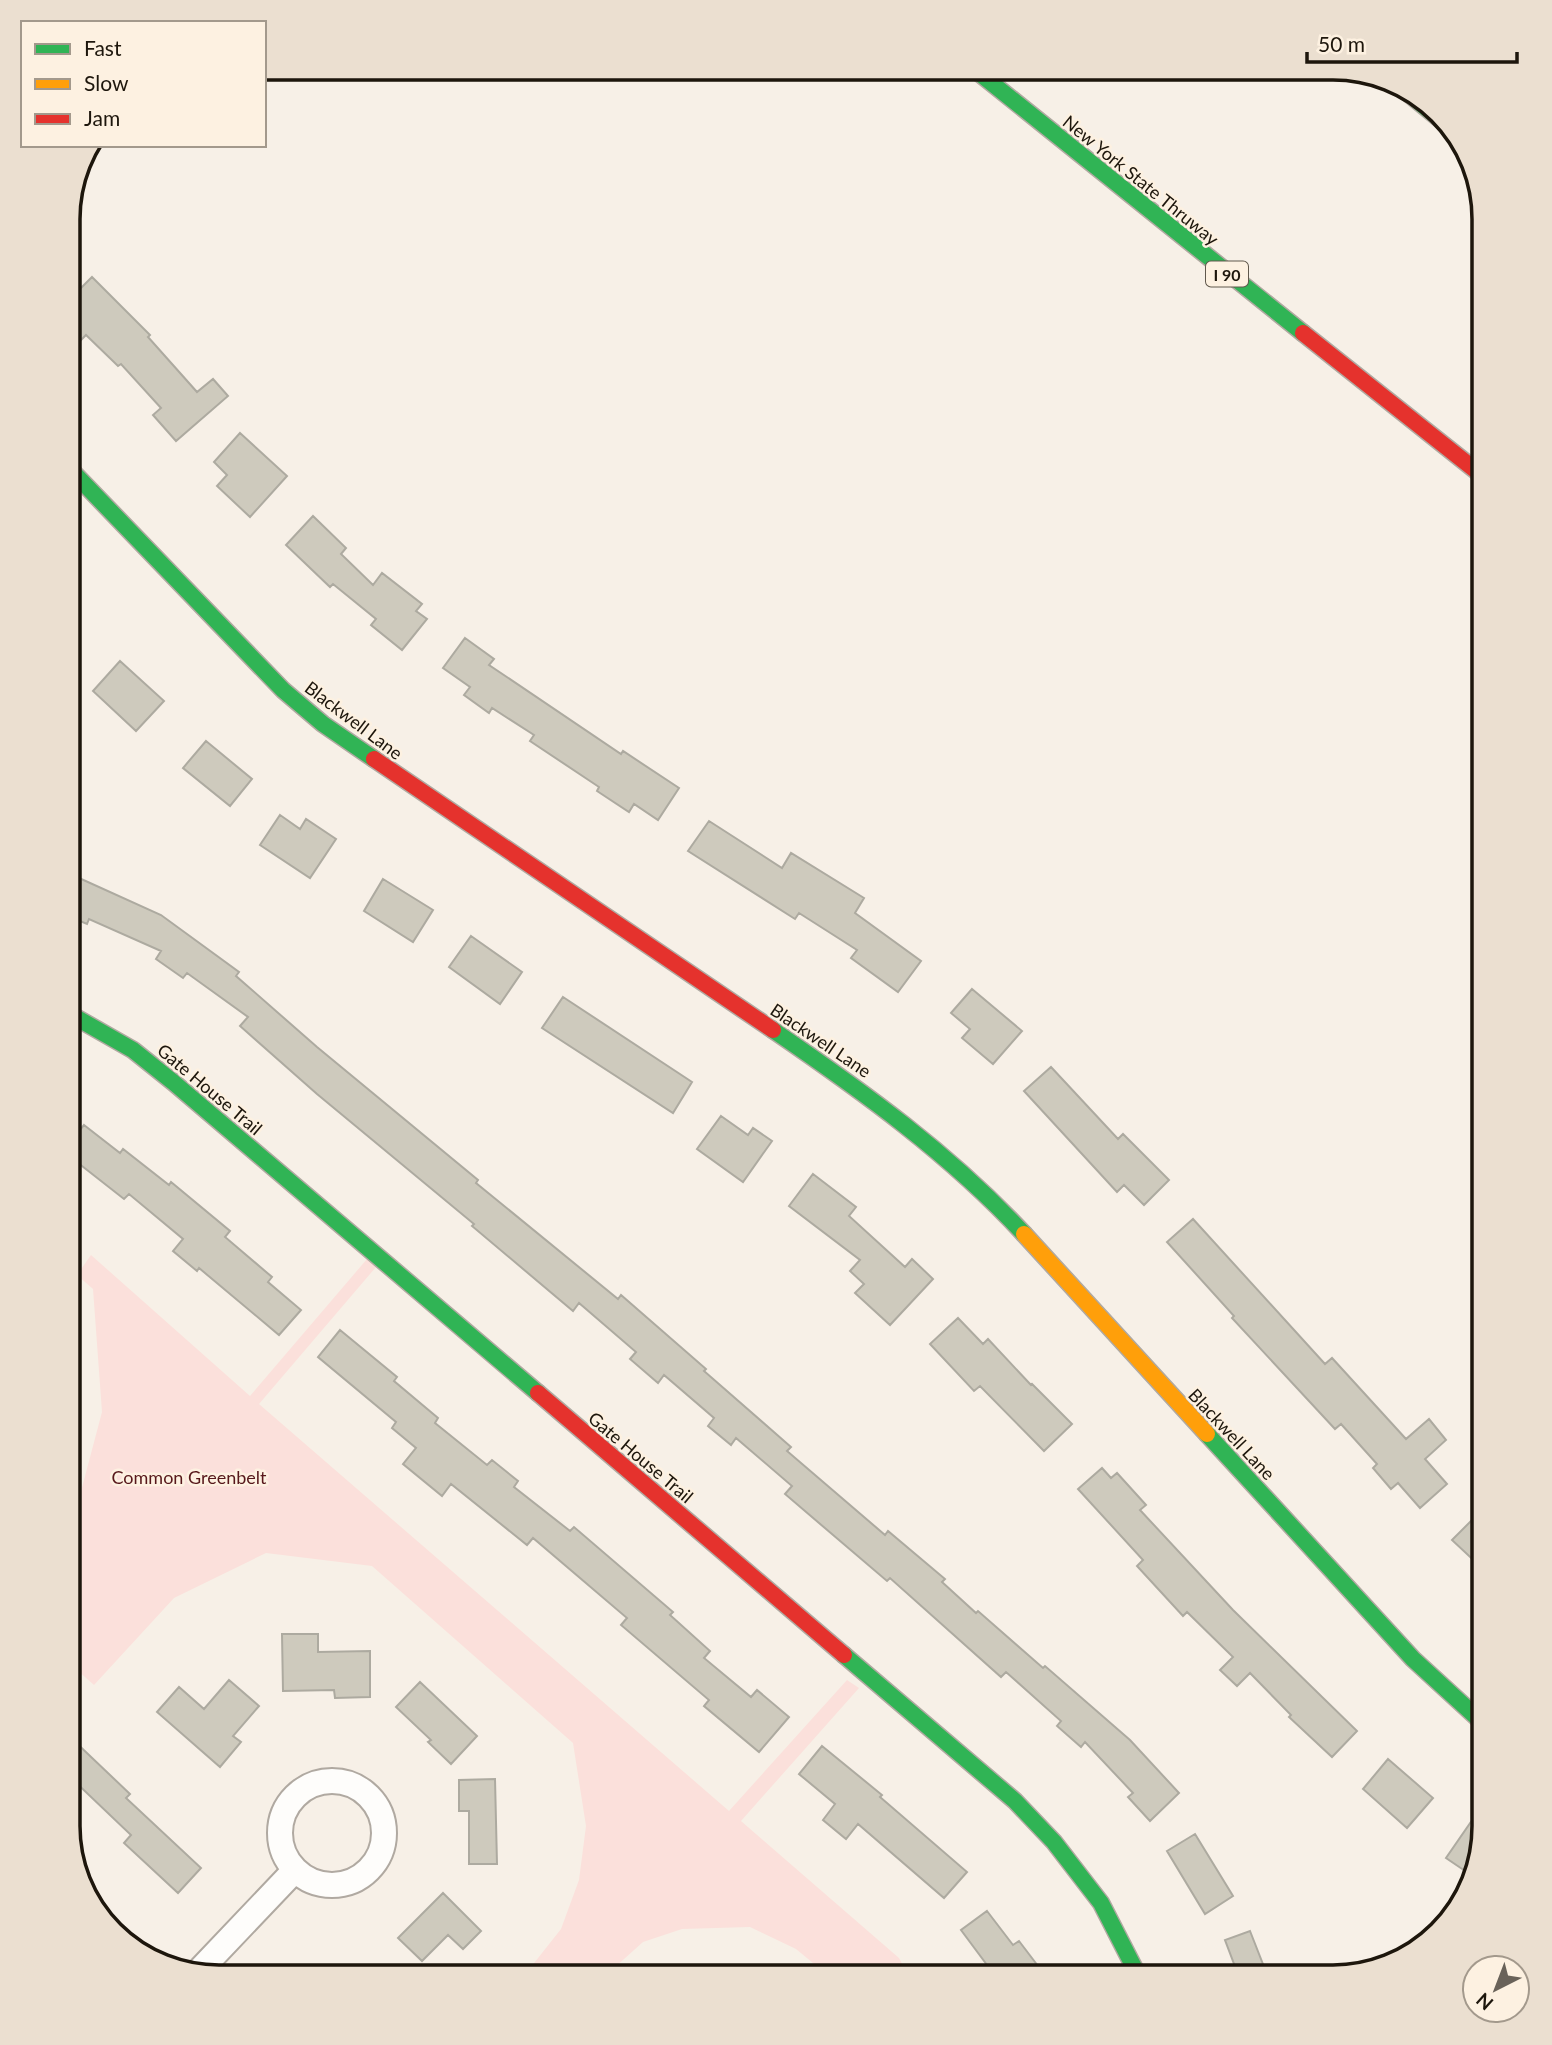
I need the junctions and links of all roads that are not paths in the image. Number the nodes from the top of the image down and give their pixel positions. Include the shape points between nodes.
1 (989, 81) edge
2 (1472, 467) edge
3 (81, 480) edge
4 (80, 1020) edge
5 (1472, 1713) edge
6 (295, 1870) junction
7 (206, 1964) edge
8 (1134, 1965) edge

1 - 2 main road, New York State Thruway / I 90
3 - 5 main road, Blackwell Lane via 283,690 323,724 861,1090 922,1138 1004,1214 1413,1659
4 - 8 main road, Gate House Trail via 133,1050 173,1082 1015,1801 1095,1892
6 - 6 street via 280,1840 286,1807 297,1794 328,1781 361,1789 382,1816 385,1833 373,1866 344,1885 309,1881
6 - 7 street

